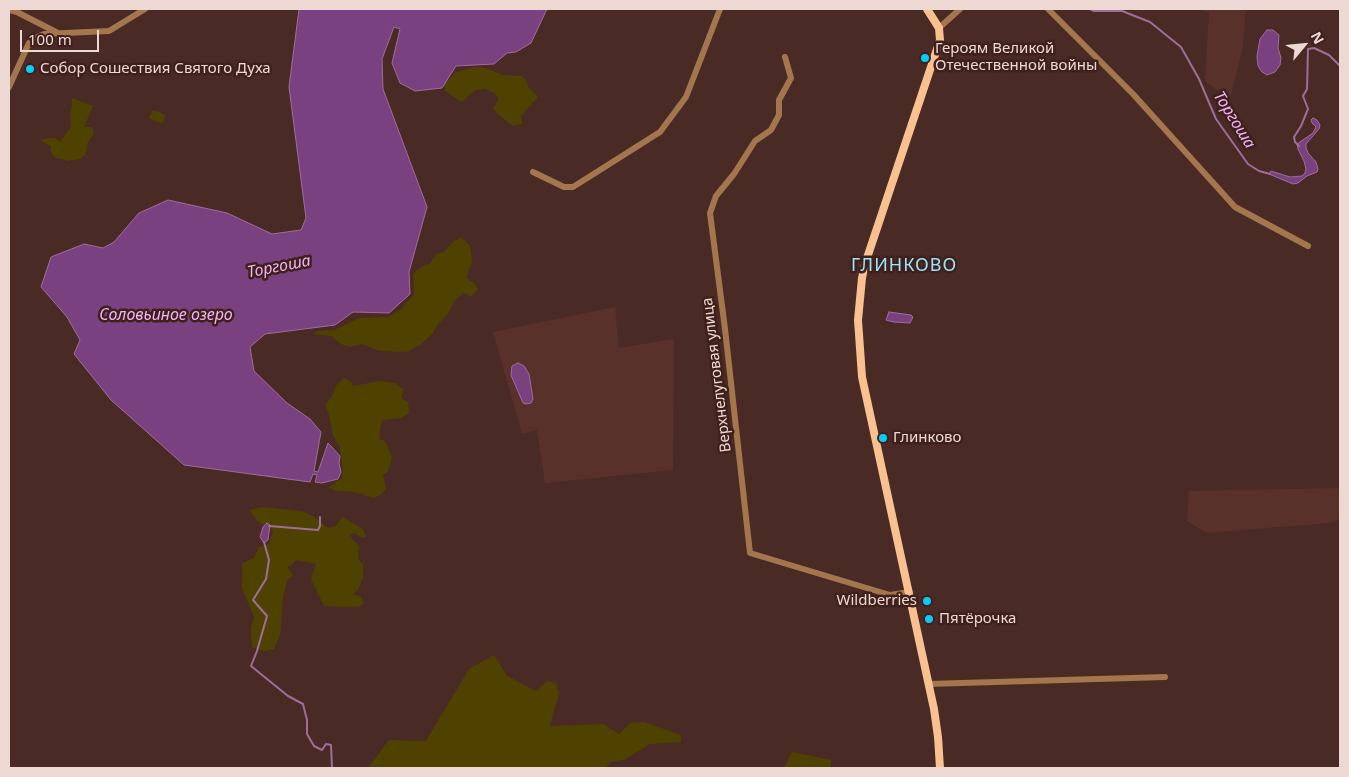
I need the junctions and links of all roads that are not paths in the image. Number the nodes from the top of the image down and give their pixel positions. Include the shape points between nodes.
1 (145, 9) edge
2 (720, 9) edge
3 (927, 9) edge
4 (960, 9) edge
5 (1048, 9) edge
6 (9, 10) edge
7 (939, 28) junction
8 (57, 33) junction
9 (785, 57) dead end
10 (9, 87) edge
11 (533, 172) dead end
12 (1308, 246) dead end
13 (910, 592) junction
14 (1165, 677) dead end
15 (928, 684) junction
16 (940, 768) edge

1 - 8 street via 109,31
2 - 11 street via 686,96 660,132 573,187 564,187
3 - 7 main road
4 - 7 street
5 - 12 street via 1133,94 1235,207
6 - 8 street
7 - 13 main road via 939,45 865,264 858,320 862,377
8 - 10 street via 44,34 29,43
9 - 13 street, Верхнелуговая улица via 791,78 779,100 779,115 771,130 755,141 716,196 710,214 750,553 890,595
13 - 15 main road
14 - 15 street
15 - 16 main road

